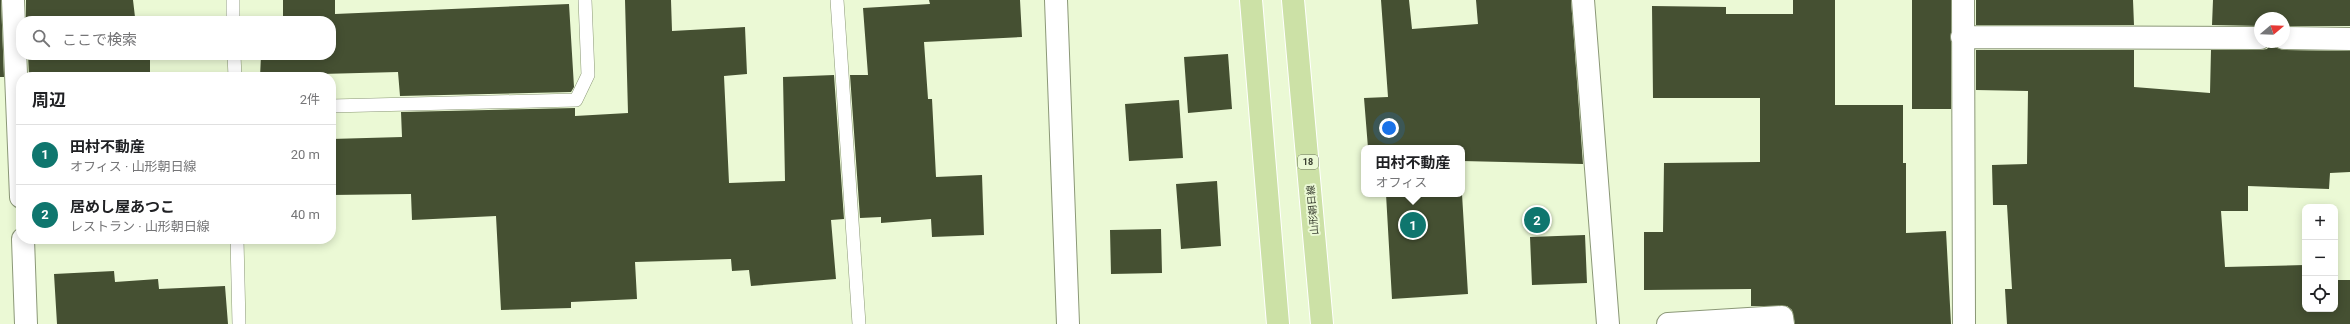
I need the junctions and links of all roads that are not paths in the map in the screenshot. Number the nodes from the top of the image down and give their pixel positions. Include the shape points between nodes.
1 (13, 0) edge
2 (233, 0) edge
3 (585, 0) edge
4 (837, 0) edge
5 (1056, 0) edge
6 (1252, 0) edge
7 (1293, 0) edge
8 (1583, 0) edge
9 (1963, 0) edge
10 (233, 16) edge
11 (1962, 37) junction
12 (2254, 38) edge
13 (2290, 38) edge
14 (2350, 38) edge
15 (234, 60) edge
16 (234, 72) edge
17 (16, 74) edge
18 (336, 106) edge
19 (23, 244) edge
20 (237, 244) edge
21 (26, 324) edge
22 (238, 324) edge
23 (859, 324) edge
24 (1068, 324) edge
25 (1275, 324) edge
26 (1279, 324) edge
27 (1322, 324) edge
28 (1608, 324) edge
29 (1668, 324) edge
30 (1783, 324) edge
31 (1964, 324) edge

1 - 17 street
2 - 10 lane
3 - 18 lane via 588,75 576,100
4 - 23 lane
5 - 24 street
6 - 26 main road
7 - 27 main road, 山形朝日線 / 18
8 - 28 street
9 - 11 street
11 - 12 street
11 - 31 street
13 - 14 street
15 - 16 lane
19 - 21 street
20 - 22 lane
25 - 26 street
29 - 30 street via 1782,317

